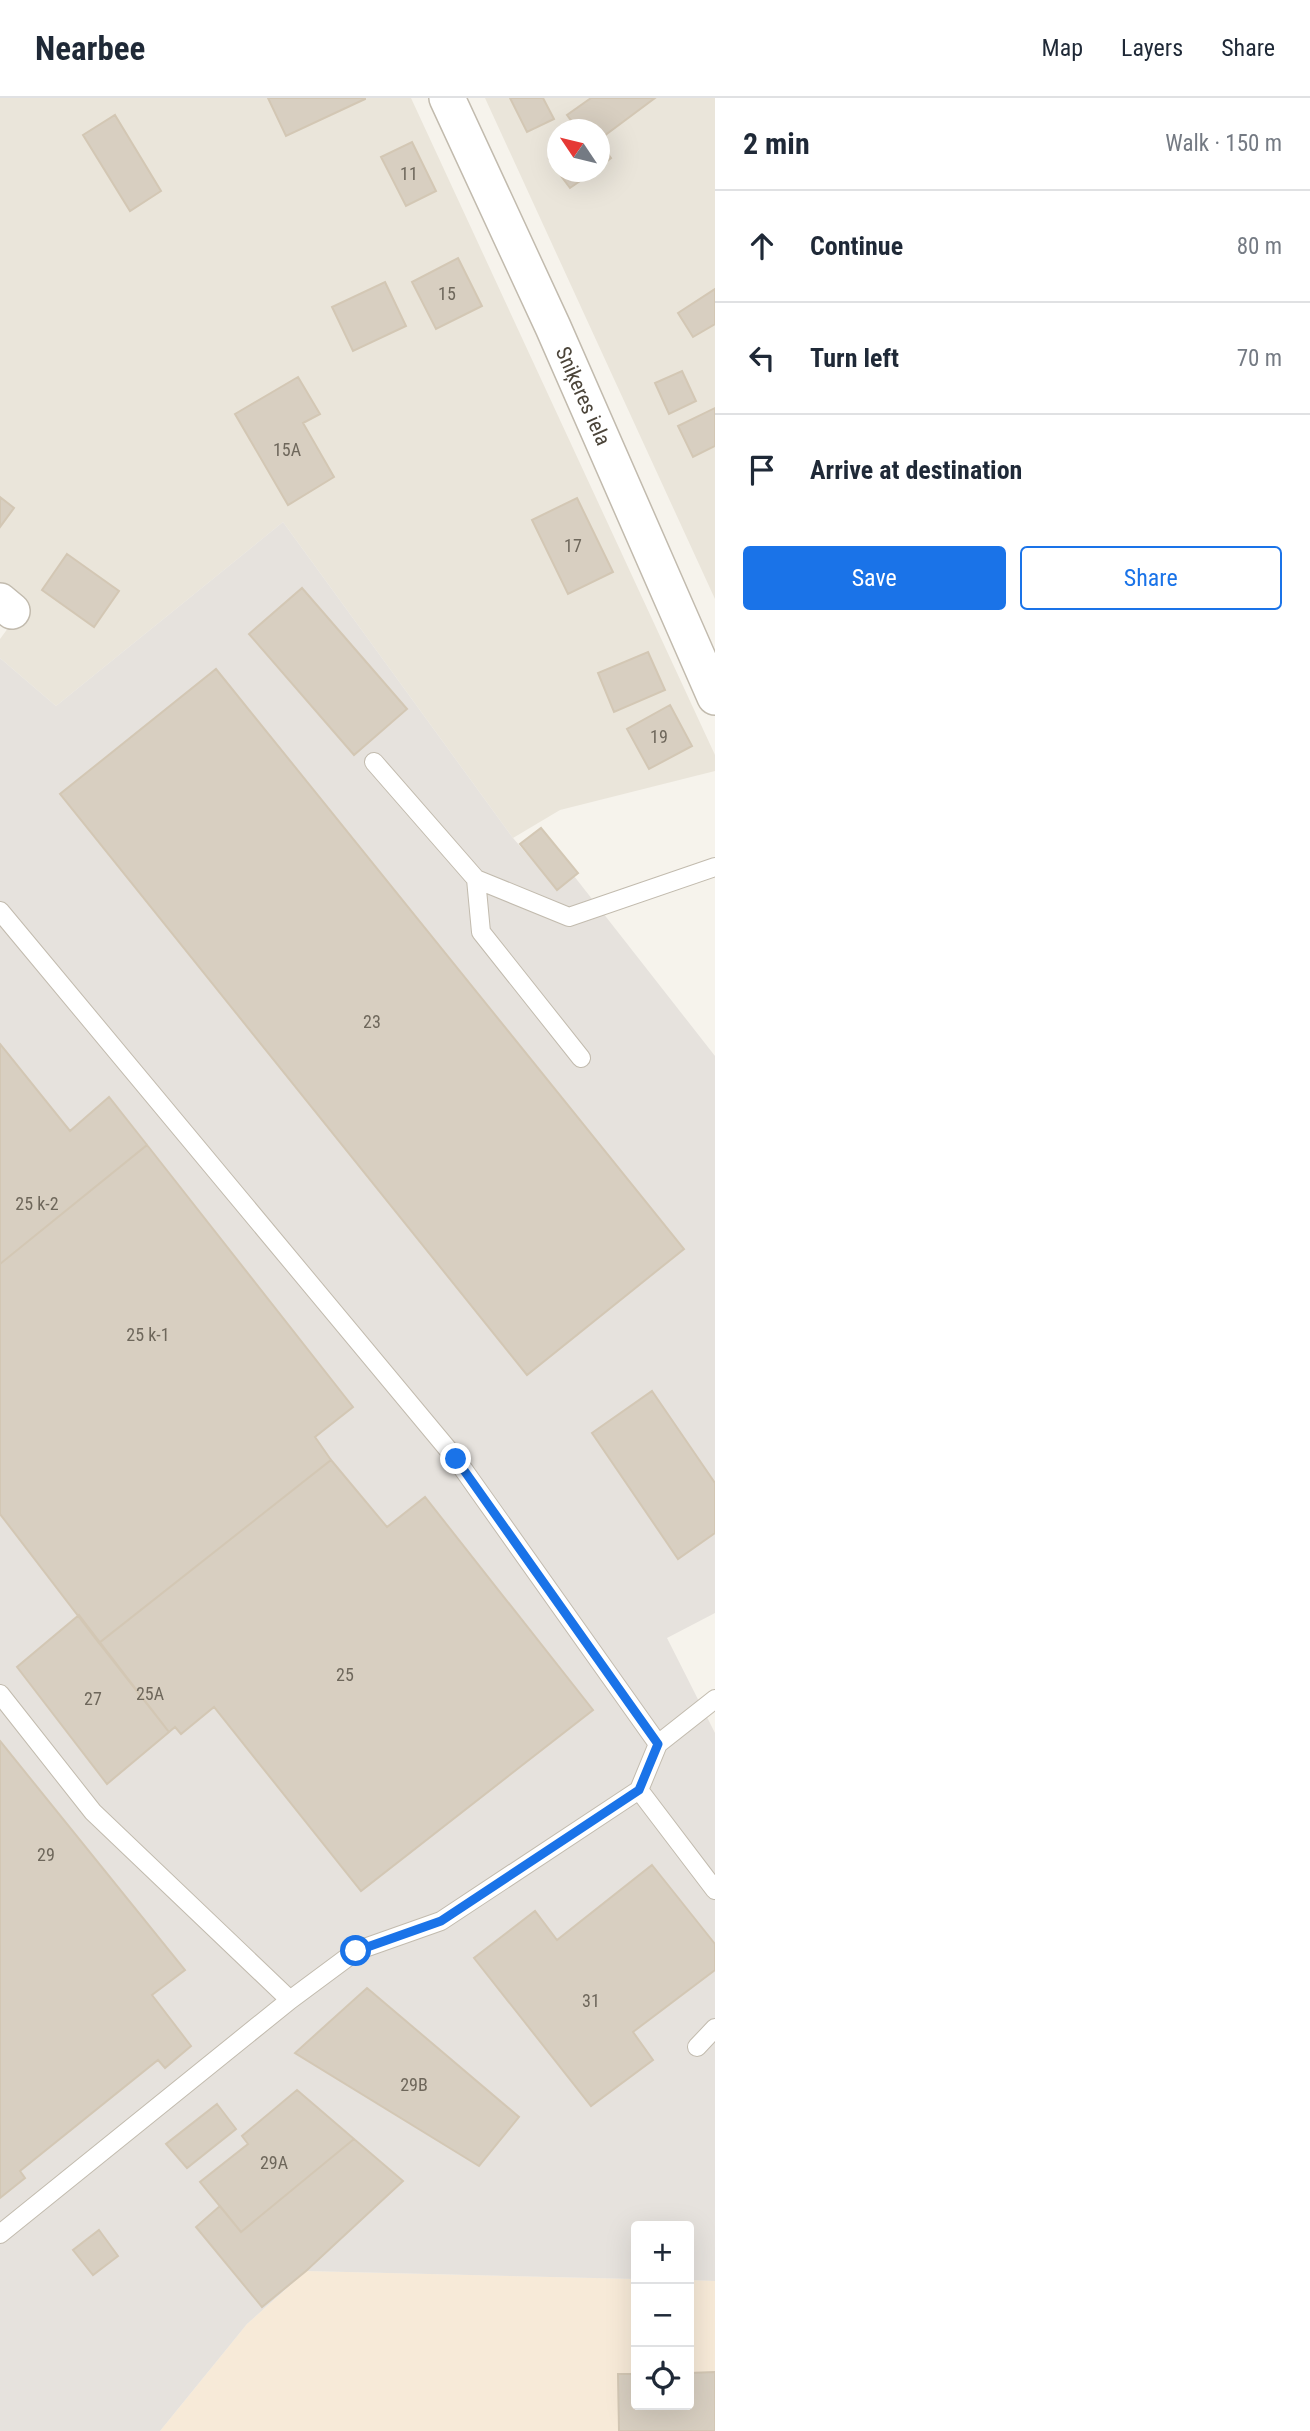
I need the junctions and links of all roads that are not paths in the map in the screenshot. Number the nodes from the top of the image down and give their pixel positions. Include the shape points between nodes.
1 (447, 98) edge
2 (715, 697) edge
3 (374, 762) dead end
4 (715, 867) edge
5 (476, 879) junction
6 (0, 911) edge
7 (581, 1058) dead end
8 (0, 1694) edge
9 (715, 1699) edge
10 (658, 1744) junction
11 (639, 1790) junction
12 (715, 1890) edge
13 (290, 2000) junction
14 (715, 2028) edge
15 (697, 2047) dead end
16 (0, 2234) edge

1 - 2 street, Sniķeres iela
3 - 5 lane
4 - 5 lane via 569,917
5 - 7 lane via 481,932
6 - 10 lane via 456,1459
8 - 13 lane via 93,1812
9 - 10 lane
10 - 11 lane
11 - 12 lane
11 - 13 lane via 441,1921 356,1951
13 - 16 lane
14 - 15 lane

